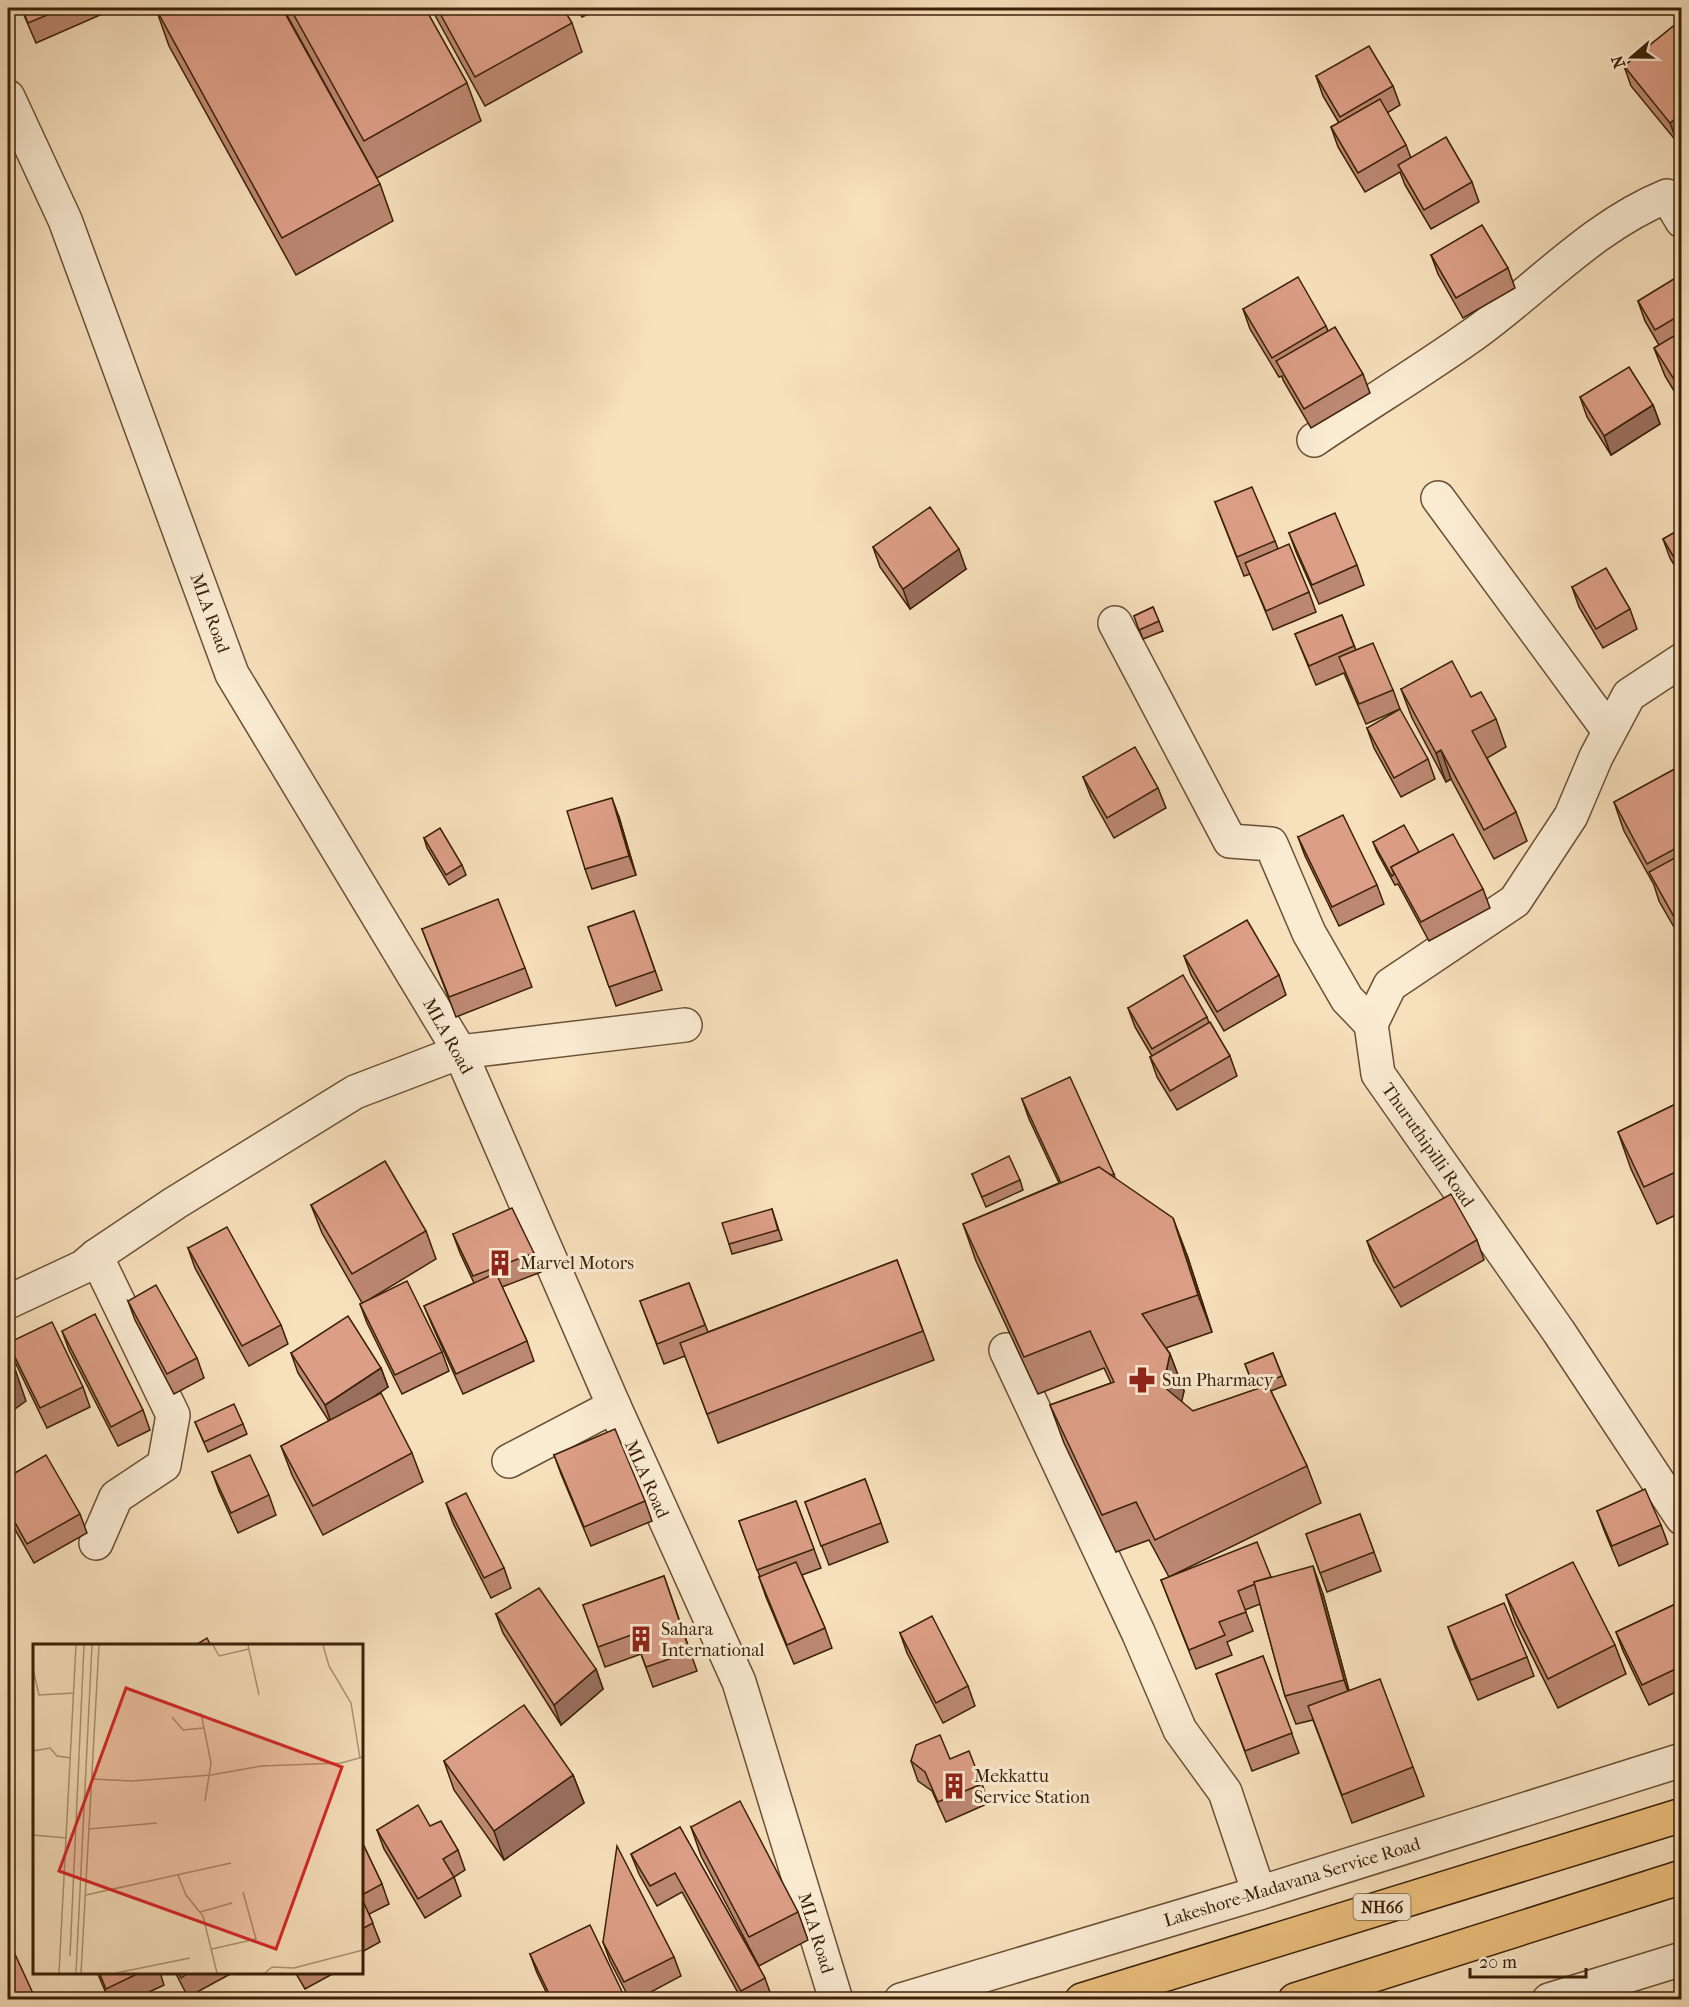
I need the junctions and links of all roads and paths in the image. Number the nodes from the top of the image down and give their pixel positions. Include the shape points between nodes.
1 (8, 97) edge
2 (1682, 221) edge
3 (1314, 440) dead end
4 (1438, 498) dead end
5 (1114, 623) dead end
6 (1682, 660) edge
7 (1609, 731) junction
8 (1371, 1024) junction
9 (685, 1025) dead end
10 (460, 1052) junction
11 (96, 1256) junction
12 (8, 1302) edge
13 (1006, 1350) edge
14 (614, 1406) junction
15 (509, 1461) dead end
16 (1682, 1518) edge
17 (96, 1543) dead end
18 (1682, 1760) edge
19 (1682, 1815) edge
20 (1682, 1877) edge
21 (1259, 1893) junction
22 (1682, 1959) edge
23 (836, 2000) edge
24 (901, 2000) edge
25 (1082, 2000) edge
26 (1295, 2000) edge
27 (1550, 2000) edge

1 - 10 street, MLA Road via 65,220 232,674
2 - 3 street via 1667,196 1650,203 1604,231 1474,334
4 - 7 street
5 - 8 street via 1230,841 1271,844 1309,933 1347,999
6 - 7 street via 1629,694
7 - 8 street via 1571,816 1515,901 1390,985
8 - 16 street, Thuruthipilli Road via 1378,1074 1559,1332
9 - 10 street
10 - 11 street via 355,1092
10 - 14 street, MLA Road
11 - 12 street via 83,1267
11 - 17 street via 173,1415 164,1465 116,1497
13 - 21 street via 1180,1730 1225,1792
14 - 15 street
14 - 23 street, MLA Road via 739,1682
18 - 21 street, Lakeshore-Madavana Service Road
19 - 25 highway, NH66
20 - 26 highway
21 - 24 street, Lakeshore-Madavana Service Road
22 - 27 street

